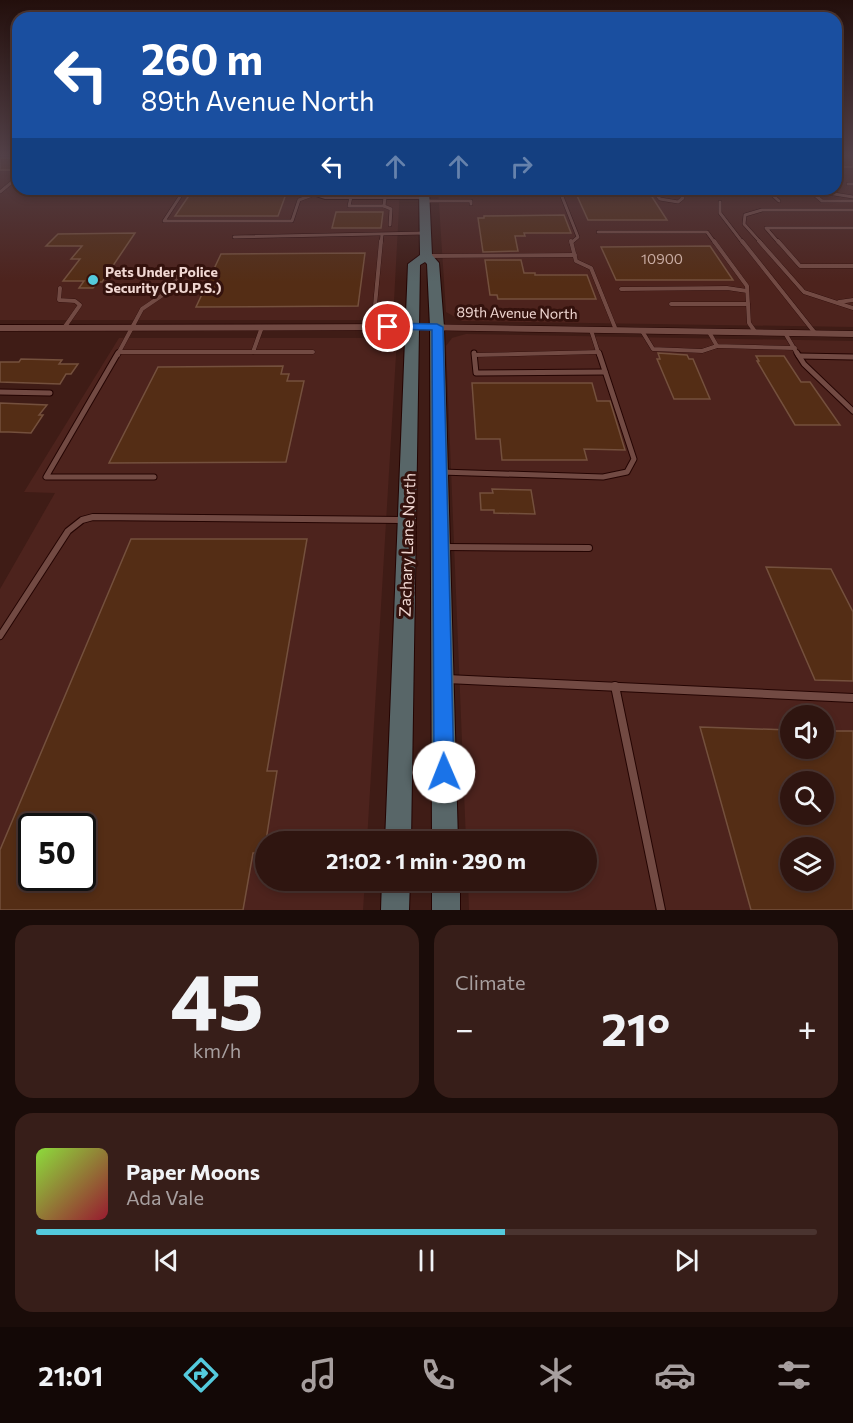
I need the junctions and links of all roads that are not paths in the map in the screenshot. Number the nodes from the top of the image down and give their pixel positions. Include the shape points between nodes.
1 (179, 197) edge
2 (303, 197) edge
3 (351, 197) edge
4 (385, 197) edge
5 (424, 197) edge
6 (438, 197) edge
7 (562, 197) edge
8 (659, 197) edge
9 (683, 197) edge
10 (775, 197) edge
11 (818, 197) edge
12 (849, 197) edge
13 (779, 201) dead end
14 (720, 202) dead end
15 (471, 204) dead end
16 (384, 206) junction
17 (853, 210) edge
18 (390, 225) dead end
19 (853, 228) edge
20 (598, 232) dead end
21 (425, 233) junction
22 (382, 235) junction
23 (234, 237) dead end
24 (575, 255) junction
25 (426, 256) junction
26 (853, 266) edge
27 (179, 273) dead end
28 (60, 288) dead end
29 (621, 289) dead end
30 (747, 291) junction
31 (853, 300) edge
32 (834, 303) junction
33 (671, 304) dead end
34 (748, 304) junction
35 (853, 308) edge
36 (262, 327) junction
37 (374, 327) junction
38 (414, 327) junction
39 (437, 327) junction
40 (0, 328) edge
41 (64, 328) junction
42 (133, 328) junction
43 (591, 330) junction
44 (616, 330) junction
45 (642, 330) junction
46 (709, 332) junction
47 (756, 333) junction
48 (785, 333) junction
49 (815, 333) junction
50 (853, 334) edge
51 (717, 346) junction
52 (795, 348) junction
53 (119, 352) junction
54 (254, 352) junction
55 (313, 352) dead end
56 (599, 352) junction
57 (799, 356) junction
58 (853, 357) edge
59 (606, 372) junction
60 (0, 392) edge
61 (50, 393) dead end
62 (853, 411) edge
63 (440, 472) junction
64 (154, 477) dead end
65 (408, 520) junction
66 (441, 547) junction
67 (589, 548) dead end
68 (0, 636) edge
69 (443, 678) junction
70 (615, 686) junction
71 (853, 698) edge
72 (398, 831) edge
73 (445, 831) edge
74 (396, 891) edge
75 (446, 891) edge
76 (395, 910) edge
77 (446, 910) edge
78 (661, 910) edge

1 - 2 lane via 164,221 292,221
3 - 16 lane via 349,206
4 - 16 lane
5 - 21 main road, Zachary Lane North
6 - 15 lane
7 - 24 lane via 578,237 571,241
8 - 9 lane via 678,202
10 - 13 lane
11 - 12 lane via 822,201
14 - 49 lane via 723,218
16 - 18 lane via 391,209
17 - 32 lane via 762,210 746,215 744,224 804,292
19 - 26 lane via 766,228 800,266
20 - 30 lane via 707,232
21 - 22 lane
21 - 25 main road, Zachary Lane North
22 - 23 lane
22 - 37 lane
24 - 25 lane
24 - 44 lane via 576,261 591,268
25 - 38 main road, Zachary Lane North via 414,264
25 - 39 main road, Zachary Lane North via 433,263
27 - 42 lane via 170,290 142,309
28 - 41 lane via 59,300 80,304
29 - 30 lane
30 - 34 lane
31 - 32 lane
32 - 35 lane
33 - 34 lane
34 - 47 lane via 749,323
36 - 37 street, 89th Avenue North
36 - 42 street, 89th Avenue North
36 - 54 lane
37 - 38 street, 89th Avenue North
38 - 39 street, 89th Avenue North
38 - 65 main road, Zachary Lane North
39 - 43 street, 89th Avenue North
39 - 63 main road, Zachary Lane North
40 - 41 street, 89th Avenue North
41 - 42 street, 89th Avenue North
42 - 53 lane
43 - 44 street, 89th Avenue North
43 - 56 lane
44 - 45 street, 89th Avenue North
45 - 46 street, 89th Avenue North
45 - 51 lane via 653,349 702,351
46 - 47 street, 89th Avenue North
46 - 51 lane
47 - 48 street, 89th Avenue North
48 - 49 street, 89th Avenue North
48 - 52 lane
49 - 50 street, 89th Avenue North
51 - 52 lane
52 - 57 lane
53 - 54 lane
53 - 64 lane via 46,477
54 - 55 lane
56 - 59 lane
56 - 59 lane via 474,353 476,373
57 - 58 lane
57 - 62 lane
59 - 63 lane via 634,459 627,472 603,477
60 - 61 lane
63 - 66 main road, Zachary Lane North
65 - 68 lane via 82,520 68,531
65 - 72 main road, Zachary Lane North
66 - 67 lane
66 - 69 main road, Zachary Lane North
69 - 70 lane
69 - 73 main road, Zachary Lane North
70 - 71 lane
70 - 78 lane
74 - 76 main road
75 - 77 main road

